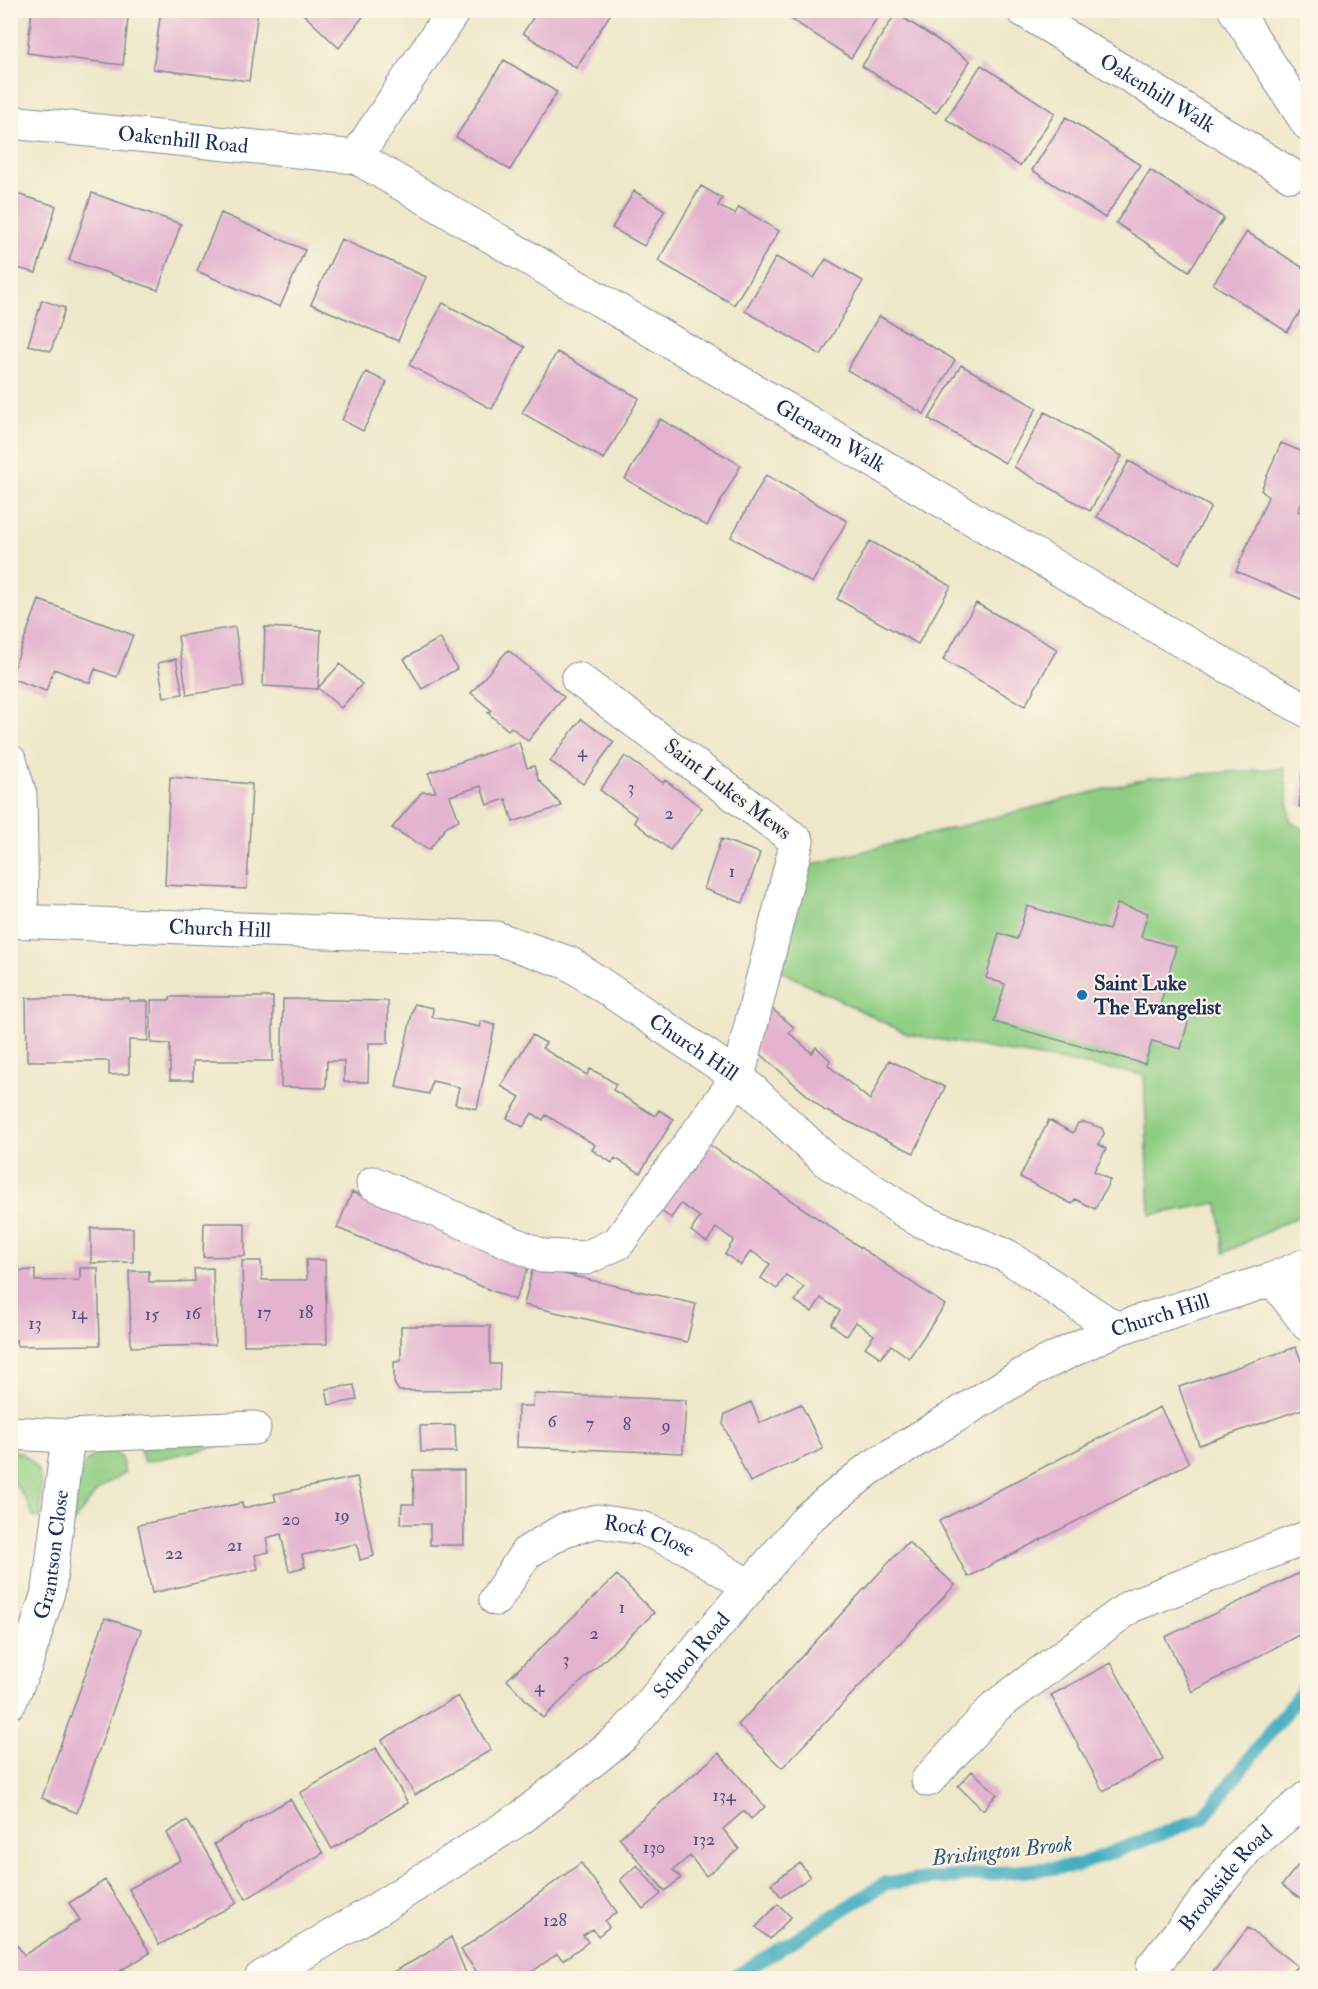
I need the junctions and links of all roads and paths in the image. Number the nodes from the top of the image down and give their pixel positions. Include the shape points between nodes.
1 (454, 10) edge
2 (1023, 10) edge
3 (1235, 10) edge
4 (10, 122) edge
5 (1308, 124) edge
6 (356, 157) junction
7 (1291, 175) dead end
8 (578, 679) dead end
9 (1308, 711) edge
10 (10, 761) edge
11 (16, 922) edge
12 (738, 1077) junction
13 (373, 1183) dead end
14 (1308, 1264) edge
15 (1273, 1279) junction
16 (1308, 1325) edge
17 (1116, 1329) junction
18 (254, 1428) dead end
19 (10, 1433) edge
20 (68, 1436) junction
21 (1308, 1537) edge
22 (750, 1587) junction
23 (496, 1599) dead end
24 (10, 1702) edge
25 (928, 1780) dead end
26 (1308, 1797) edge
27 (1153, 1966) dead end
28 (261, 1978) edge

1 - 6 street
2 - 7 street, Oakenhill Walk
3 - 5 street
4 - 6 street, Oakenhill Road
6 - 9 street, Glenarm Walk via 1171,635
8 - 12 street, Saint Lukes Mews via 797,841
10 - 11 street via 20,795
11 - 12 street, Church Hill via 496,938 570,963
12 - 13 street via 618,1243 586,1258 542,1256
12 - 17 street, Church Hill via 828,1162 919,1220 1006,1256
14 - 15 street, Church Hill
15 - 16 street
15 - 17 street, Church Hill
17 - 22 street, School Road via 1029,1371 869,1469 808,1518
18 - 20 street
19 - 20 street
20 - 24 street, Grantson Close via 49,1589 27,1664
21 - 25 street via 1131,1606 996,1706
22 - 23 street, Rock Close via 686,1547 642,1528 597,1521 564,1530 526,1553
22 - 28 street, School Road via 624,1735 522,1817
26 - 27 street, Brookside Road via 1248,1847

